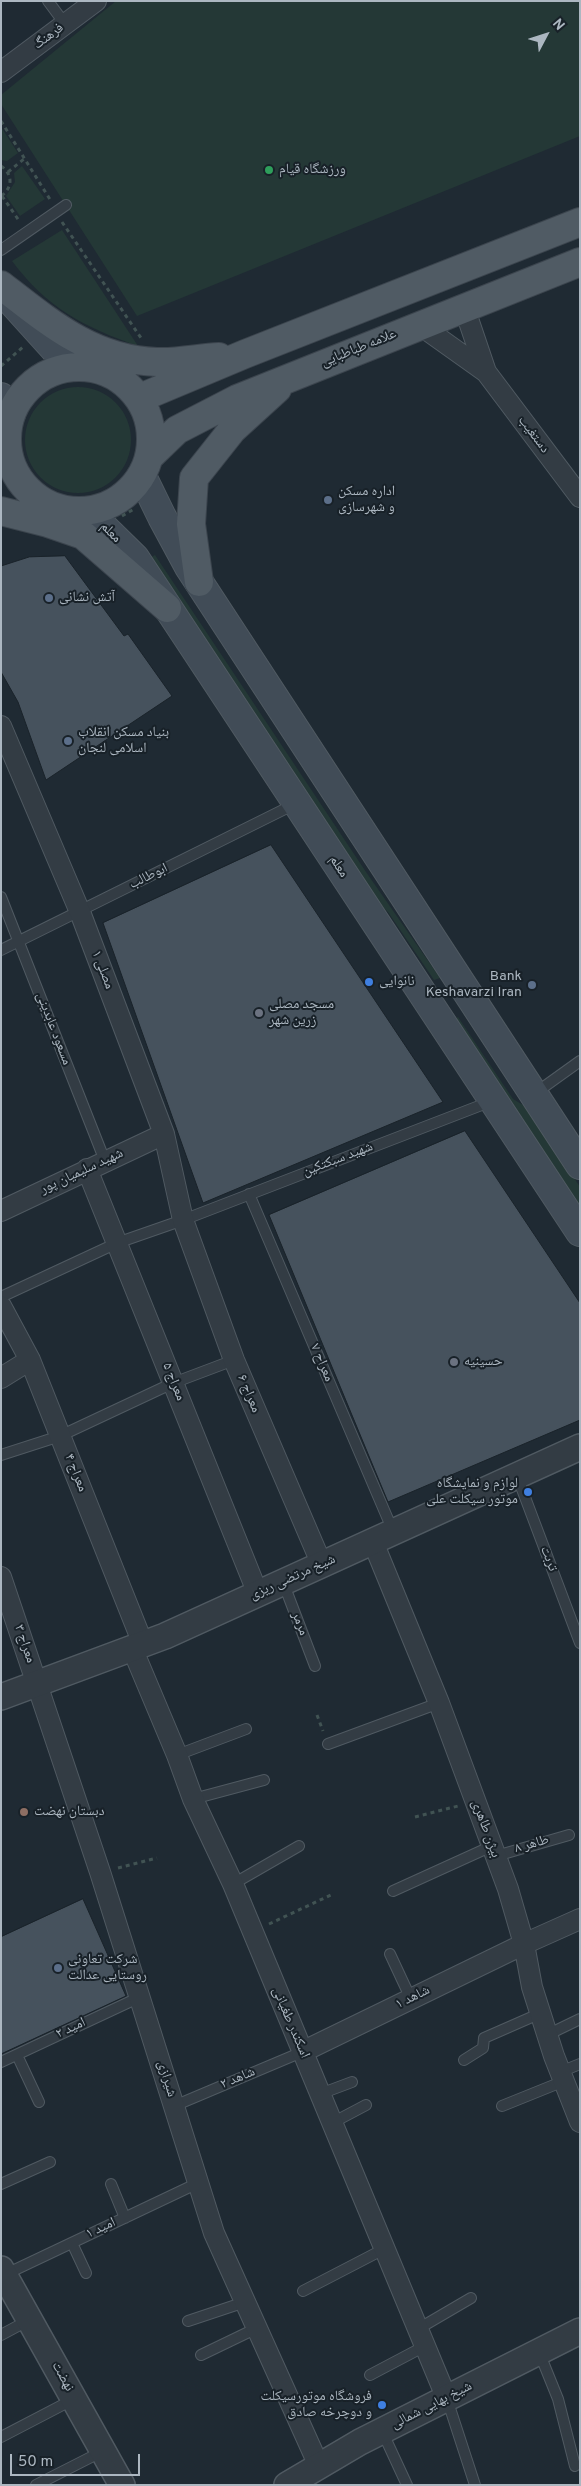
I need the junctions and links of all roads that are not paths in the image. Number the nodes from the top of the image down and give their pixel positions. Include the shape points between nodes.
1 (48, 1) edge
2 (96, 1) edge
3 (65, 24) junction
4 (1, 72) edge
5 (66, 205) dead end
6 (580, 222) edge
7 (1, 250) edge
8 (580, 262) edge
9 (1, 287) edge
10 (464, 307) junction
11 (420, 325) junction
12 (245, 354) junction
13 (90, 367) junction
14 (210, 370) junction
15 (486, 372) junction
16 (292, 376) junction
17 (140, 398) junction
18 (224, 406) junction
19 (5, 417) edge
20 (146, 466) junction
21 (580, 497) edge
22 (39, 499) junction
23 (1, 507) edge
24 (1, 511) edge
25 (87, 511) junction
26 (176, 543) junction
27 (135, 558) junction
28 (199, 582) junction
29 (167, 608) junction
30 (1, 726) edge
31 (296, 804) junction
32 (1, 897) edge
33 (80, 912) junction
34 (19, 942) junction
35 (1, 950) edge
36 (470, 998) junction
37 (439, 1020) junction
38 (580, 1061) edge
39 (534, 1095) junction
40 (493, 1101) junction
41 (164, 1134) junction
42 (96, 1165) junction
43 (580, 1165) edge
44 (248, 1194) junction
45 (1, 1211) edge
46 (183, 1220) junction
47 (580, 1232) edge
48 (117, 1243) junction
49 (1, 1297) edge
50 (1, 1306) edge
51 (30, 1360) junction
52 (234, 1360) junction
53 (1, 1378) edge
54 (173, 1383) junction
55 (60, 1436) junction
56 (580, 1447) edge
57 (1, 1455) edge
58 (517, 1476) junction
59 (383, 1537) junction
60 (322, 1565) junction
61 (1, 1577) edge
62 (283, 1582) junction
63 (258, 1594) junction
64 (580, 1643) edge
65 (138, 1646) junction
66 (315, 1666) dead end
67 (37, 1683) junction
68 (1, 1697) edge
69 (439, 1703) junction
70 (246, 1729) dead end
71 (328, 1744) road end
72 (177, 1755) junction
73 (264, 1780) dead end
74 (193, 1799) junction
75 (569, 1835) dead end
76 (300, 1846) dead end
77 (494, 1851) junction
78 (233, 1884) junction
79 (393, 1891) dead end
80 (580, 1920) edge
81 (524, 1944) junction
82 (390, 1954) dead end
83 (140, 1997) junction
84 (411, 1999) junction
85 (541, 2013) junction
86 (580, 2019) edge
87 (549, 2034) junction
88 (302, 2052) junction
89 (17, 2054) junction
90 (464, 2060) dead end
91 (1, 2062) edge
92 (580, 2064) edge
93 (562, 2076) junction
94 (352, 2082) dead end
95 (320, 2094) junction
96 (39, 2102) dead end
97 (366, 2105) dead end
98 (174, 2106) junction
99 (502, 2106) dead end
100 (580, 2122) edge
101 (332, 2123) junction
102 (50, 2162) dead end
103 (198, 2183) junction
104 (1, 2184) edge
105 (111, 2184) dead end
106 (125, 2218) junction
107 (72, 2243) junction
108 (384, 2249) junction
109 (3, 2272) edge
110 (86, 2273) dead end
111 (303, 2291) dead end
112 (471, 2298) dead end
113 (245, 2302) junction
114 (29, 2319) junction
115 (188, 2321) dead end
116 (257, 2328) junction
117 (580, 2331) edge
118 (1, 2335) edge
119 (421, 2338) junction
120 (539, 2352) junction
121 (201, 2355) dead end
122 (370, 2375) dead end
123 (74, 2399) junction
124 (447, 2399) junction
125 (382, 2431) junction
126 (1, 2436) edge
127 (103, 2451) junction
128 (319, 2466) junction
129 (575, 2466) dead end
130 (36, 2485) edge
131 (122, 2485) edge
132 (287, 2485) edge
133 (407, 2485) edge
134 (475, 2485) edge

1 - 3 lane
2 - 3 street, فرهنگ
3 - 4 street, فرهنگ
5 - 7 lane
6 - 12 main road
8 - 10 main road, علامه طباطبایی
9 - 12 main road via 50,323 97,351 128,360 158,362
9 - 13 main road via 59,354
10 - 11 main road, علامه طباطبایی
10 - 15 street
11 - 15 street
11 - 16 main road, علامه طباطبایی
12 - 14 main road
13 - 17 main road via 109,372
13 - 19 main road via 65,367 42,376 23,392
14 - 17 main road
14 - 18 main road via 203,376 201,394 206,402
15 - 21 street, دستغیب
16 - 18 main road, علامه طباطبایی
16 - 28 main road via 232,430 194,478 191,524
17 - 20 main road via 152,436
18 - 20 main road, علامه طباطبایی via 177,430
19 - 22 main road via 12,466
20 - 25 main road via 128,493 109,505
20 - 26 main road
22 - 23 main road
22 - 25 main road via 54,507
24 - 29 main road via 83,535
25 - 27 main road, معلم
26 - 27 main road via 164,538 150,540 140,547
26 - 28 main road
27 - 29 main road, معلم
28 - 36 main road
29 - 31 main road, معلم
30 - 33 street, مصلی ۱
31 - 33 lane, ابوطالب
31 - 37 main road, معلم
32 - 34 lane, مسعود عابدینی
33 - 34 lane, ابوطالب
33 - 41 street, مصلی ۱
34 - 35 lane, ابوطالب
34 - 42 lane, مسعود عابدینی
36 - 37 main road
36 - 39 main road
37 - 40 main road, معلم
38 - 39 lane
39 - 43 main road
40 - 44 lane, شهید سبکتکین
40 - 47 main road, معلم
41 - 42 street, شهید سلیمیان پور
41 - 46 street, مصلی ۱
42 - 45 street, شهید سلیمیان پور
42 - 48 street, معراج ۵
44 - 46 lane, شهید سبکتکین
44 - 59 lane, معراح ۷
46 - 48 lane, شهید سبکتکین
46 - 52 street, معراج ۶
48 - 49 lane, شهید سبکتکین
48 - 54 street, معراج ۵
50 - 51 street, معراج ۴
51 - 53 street
51 - 55 street, معراج ۴
52 - 54 lane
52 - 60 street, معراج ۶
54 - 55 lane
54 - 63 street, معراج ۵
55 - 57 lane
55 - 65 street, معراج ۴
56 - 58 street, شیخ مرتضی ریزی
58 - 59 street, شیخ مرتضی ریزی
58 - 64 lane, تربت
59 - 60 street, شیخ مرتضی ریزی
59 - 69 street, بیژن طاهری
60 - 62 street, شیخ مرتضی ریزی
61 - 67 street, معراج ۳
62 - 63 street, شیخ مرتضی ریزی
62 - 66 lane, مرمر
63 - 65 street, شیخ مرتضی ریزی
65 - 67 street, شیخ مرتضی ریزی
65 - 72 street, اسکندر طغیانی
67 - 68 street, شیخ مرتضی ریزی
67 - 83 street, شیرازی
69 - 71 lane
69 - 77 street, بیژن طاهری
70 - 72 lane
72 - 74 street, اسکندر طغیانی
73 - 74 lane
74 - 78 street, اسکندر طغیانی
75 - 77 lane, طاهر ۸
76 - 78 lane
77 - 79 lane, طاهر ۸
77 - 81 street, بیژن طاهری
78 - 88 street, اسکندر طغیانی
80 - 81 street, شاهد ۱
81 - 84 street, شاهد ۱
81 - 85 street, بیژن طاهری via 532,1987
82 - 84 lane
83 - 89 lane, امید ۲
83 - 98 street, شیرازی
84 - 88 street, شاهد ۱
85 - 87 street, بیژن طاهری
85 - 90 lane via 484,2038 483,2048
86 - 87 lane
87 - 93 street, بیژن طاهری
88 - 95 street, اسکندر طغیانی
88 - 98 lane, شاهد ۲
89 - 91 lane, امید ۲
89 - 96 lane
92 - 93 lane
93 - 99 lane
93 - 100 street, بیژن طاهری
94 - 95 lane
95 - 101 street, اسکندر طغیانی
97 - 101 lane
98 - 103 street, شیرازی
101 - 108 street, اسکندر طغیانی
102 - 104 lane
103 - 106 lane, امید ۱
103 - 113 street, شیرازی via 214,2233
105 - 106 lane
106 - 107 lane, امید ۱
107 - 109 lane, امید ۱
107 - 110 lane
108 - 111 lane
108 - 119 street, اسکندر طغیانی
109 - 114 street, نهضت
112 - 119 lane
113 - 115 lane
113 - 116 street, شیرازی
114 - 118 lane
114 - 123 street, نهضت
116 - 121 lane
116 - 128 street, شیرازی
117 - 120 street, شیخ بهایی شمالی
119 - 122 lane
119 - 124 street, اسکندر طغیانی
120 - 124 street, شیخ بهایی شمالی
120 - 129 lane via 558,2399
123 - 126 lane
123 - 127 street, نهضت
124 - 125 street, شیخ بهایی شمالی
124 - 134 lane
125 - 128 street, شیخ بهایی شمالی
125 - 133 lane
127 - 130 lane
127 - 131 street, نهضت
128 - 132 street, شیخ بهایی شمالی

